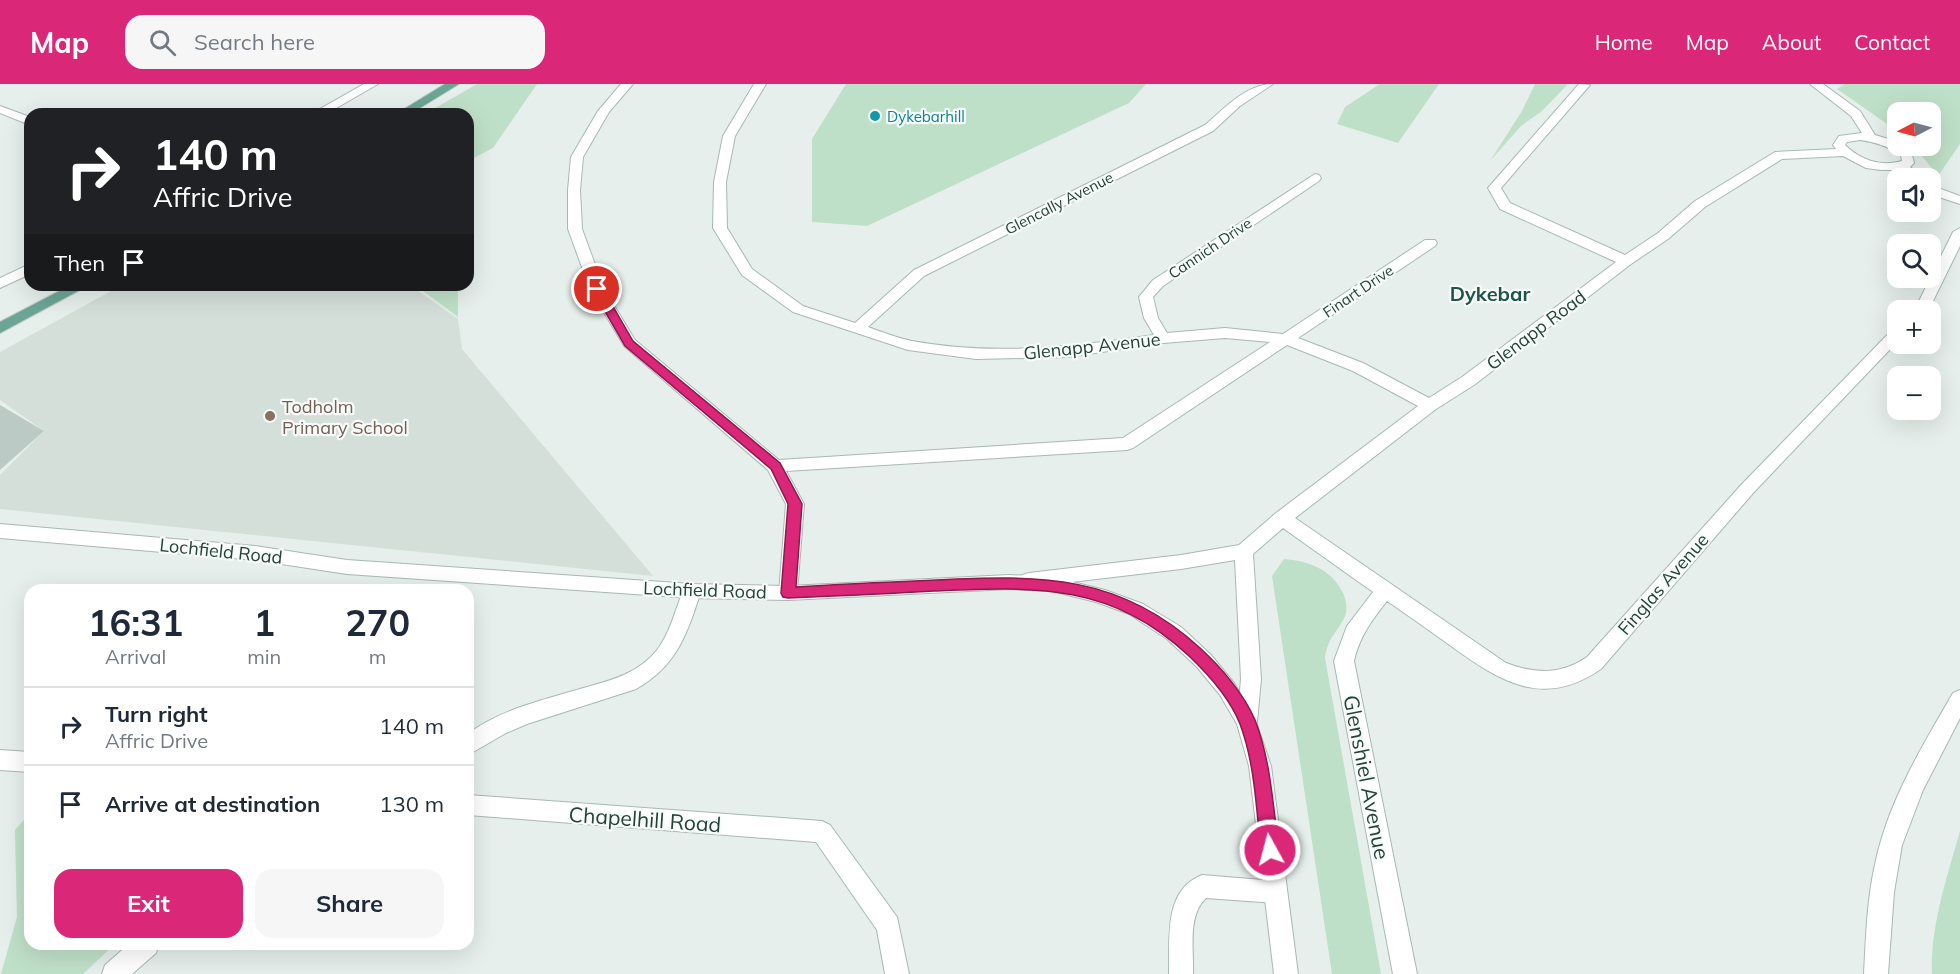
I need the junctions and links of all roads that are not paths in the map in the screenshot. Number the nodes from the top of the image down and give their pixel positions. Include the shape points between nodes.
1 (372, 84) edge
2 (453, 84) edge
3 (627, 84) edge
4 (760, 84) edge
5 (1267, 84) edge
6 (1816, 84) edge
7 (1584, 85) edge
8 (331, 108) edge
9 (412, 108) edge
10 (0, 109) edge
11 (24, 119) edge
12 (1870, 138) junction
13 (1844, 152) junction
14 (1901, 166) junction
15 (1904, 168) edge
16 (1315, 178) dead end
17 (1941, 193) edge
18 (1960, 200) edge
19 (1960, 232) edge
20 (1430, 243) dead end
21 (1626, 261) junction
22 (24, 271) edge
23 (0, 284) edge
24 (71, 291) edge
25 (1926, 300) edge
26 (0, 328) edge
27 (857, 329) junction
28 (1163, 338) junction
29 (1287, 339) junction
30 (1887, 343) edge
31 (1430, 405) junction
32 (776, 466) junction
33 (1282, 518) junction
34 (0, 531) edge
35 (1244, 551) junction
36 (1009, 582) junction
37 (692, 591) junction
38 (1385, 591) junction
39 (788, 593) junction
40 (1960, 699) edge
41 (1247, 722) junction
42 (474, 739) edge
43 (0, 760) edge
44 (24, 762) edge
45 (474, 805) edge
46 (1275, 892) junction
47 (140, 950) edge
48 (114, 974) edge
49 (897, 974) edge
50 (1181, 974) edge
51 (1286, 974) edge
52 (1405, 974) edge
53 (1876, 974) edge

1 - 8 street
2 - 9 main road
3 - 32 street via 604,111 577,158 575,229 597,289 629,343
4 - 27 street, Glenapp Avenue via 729,136 720,182 720,228 752,276 798,309
5 - 27 street, Glencally Avenue via 1209,128 919,273
6 - 12 street via 1867,125
7 - 21 street via 1494,188 1505,206
10 - 11 street
12 - 13 street via 1843,139 1839,145
12 - 14 street via 1908,154 1908,163
13 - 14 street, Glenapp Road via 1876,166
13 - 21 street, Glenapp Road via 1779,155 1763,162
14 - 15 street
16 - 28 street, Cannich Drive via 1158,282 1146,297 1151,318
17 - 18 street
19 - 25 street
20 - 29 street, Finart Drive
21 - 31 street, Glenapp Road
22 - 23 street
24 - 26 main road
27 - 28 street, Glenapp Avenue via 908,345 976,354 1068,352
28 - 29 street, Glenapp Avenue via 1225,333
29 - 31 street, Glenapp Avenue via 1358,367
29 - 32 street, Finart Drive via 1127,444
30 - 38 street, Finglas Avenue via 1748,488 1584,672 1550,681 1530,681 1507,673
31 - 33 street, Glenapp Road
32 - 39 street via 795,504
33 - 35 street, Glenapp Road
33 - 38 street, Finglas Avenue
34 - 37 street, Lochfield Road via 255,553 347,567
35 - 36 street via 1170,564
35 - 41 street via 1251,654
36 - 39 street, Lochfield Road
36 - 41 street, Lochfield Road via 1052,584 1136,609 1174,633 1204,661
37 - 39 street, Lochfield Road
37 - 42 street via 663,660 646,675 499,726
38 - 52 street, Glenshiel Avenue via 1347,643 1344,661
40 - 53 street via 1919,775 1890,848
41 - 46 street, Lochfield Road via 1260,766
43 - 44 street
45 - 49 street, Chapelhill Road via 822,832 888,925
46 - 50 street via 1202,886 1187,900 1182,919
46 - 51 street, Lochfield Road
47 - 48 street

